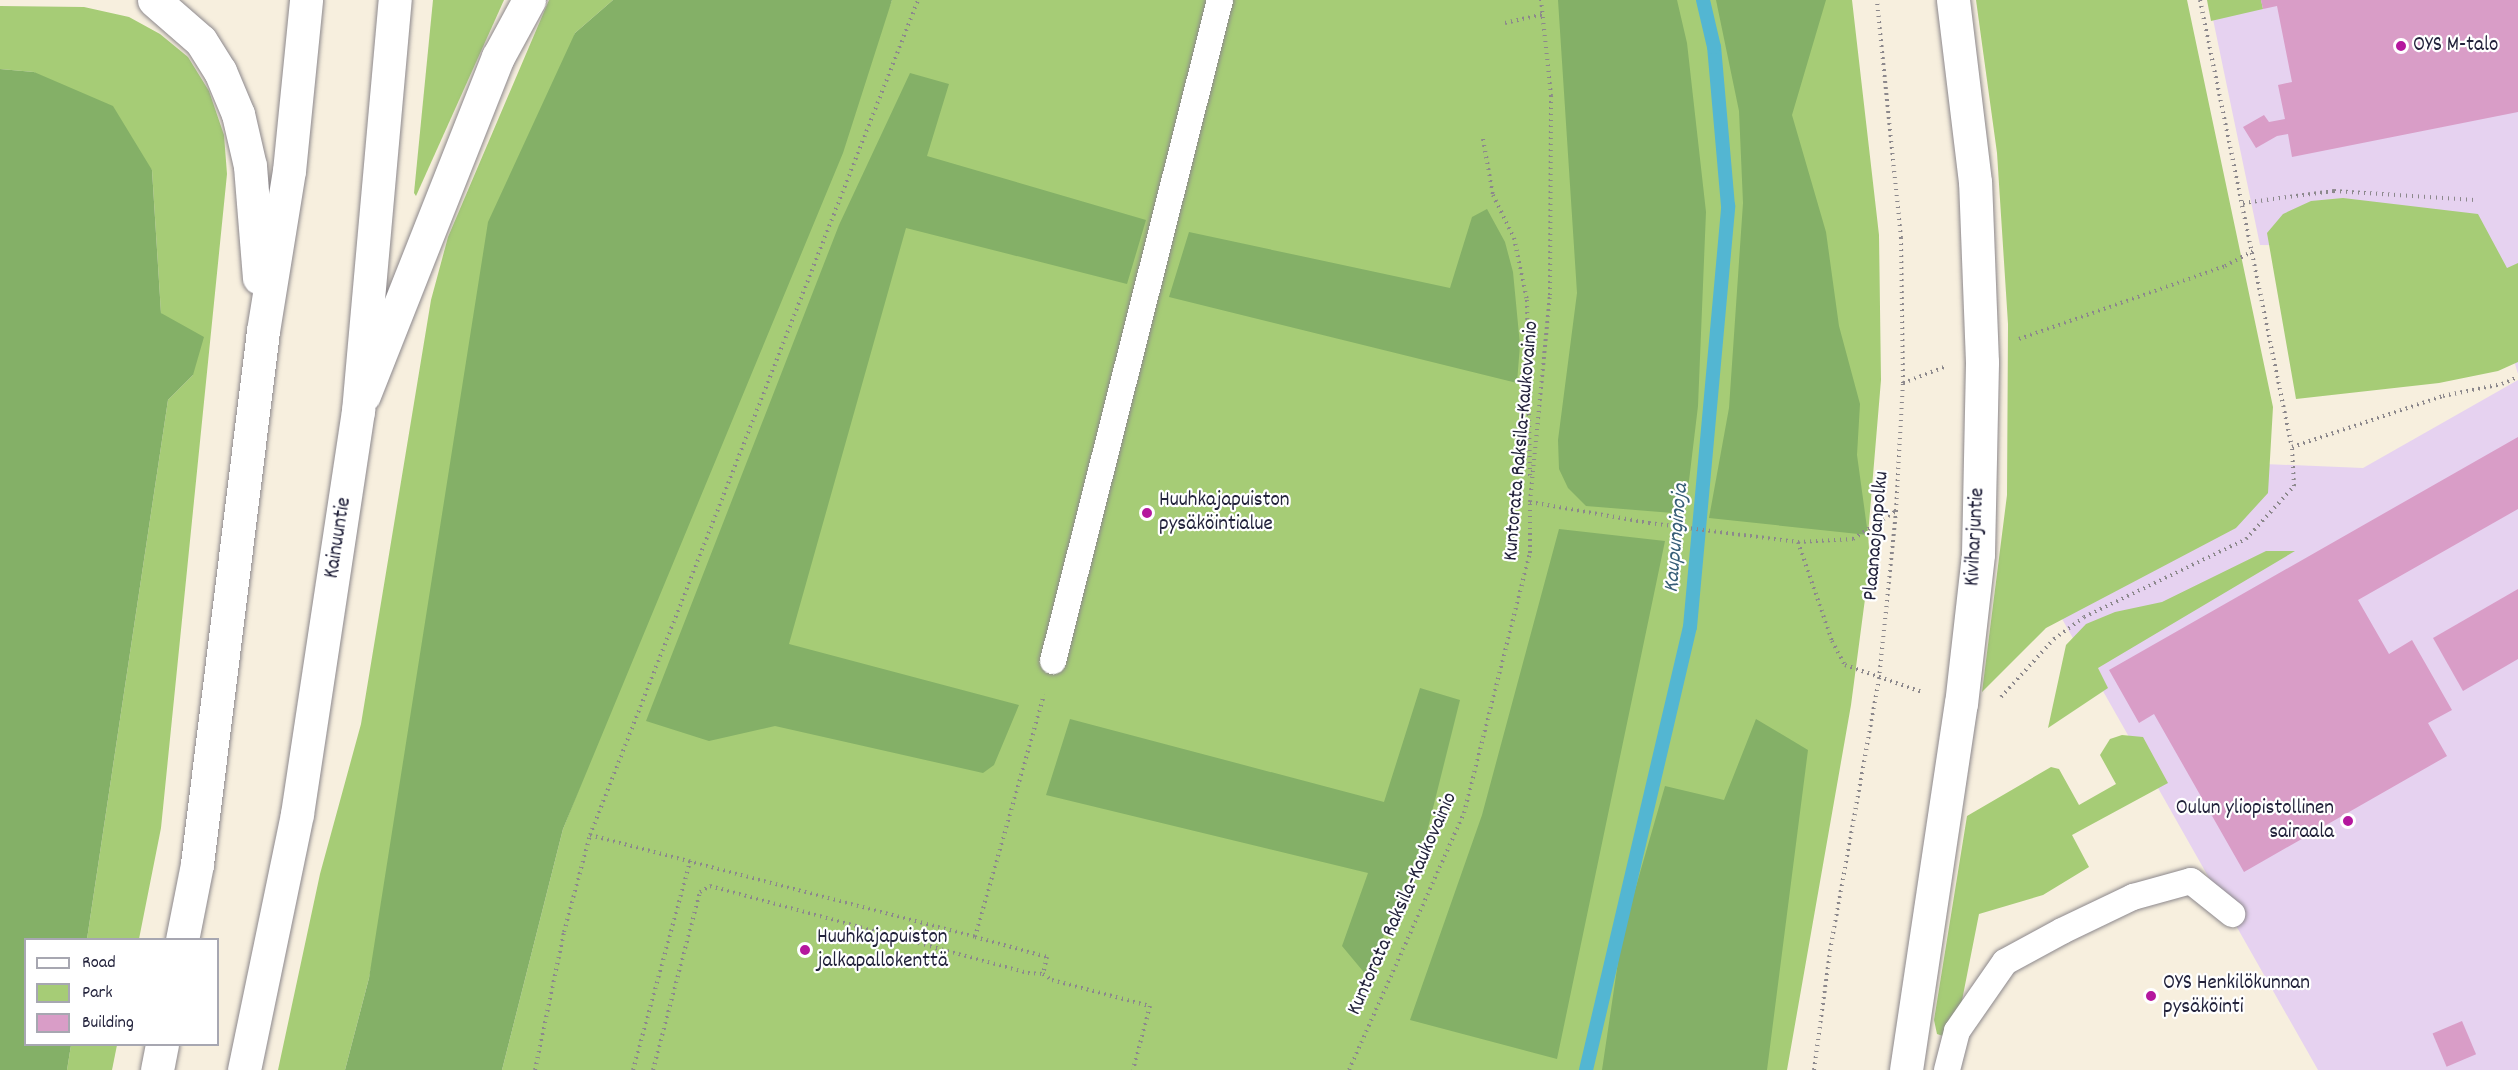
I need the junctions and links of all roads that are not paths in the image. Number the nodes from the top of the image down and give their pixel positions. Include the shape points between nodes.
1 (154, 0) edge
2 (306, 0) edge
3 (395, 0) edge
4 (529, 0) edge
5 (1220, 0) edge
6 (1953, 0) edge
7 (263, 331) junction
8 (358, 411) junction
9 (1053, 661) road end
10 (2232, 914) dead end
11 (182, 938) edge
12 (162, 1046) edge
13 (157, 1070) edge
14 (244, 1070) edge
15 (1906, 1070) edge
16 (1947, 1070) edge

1 - 7 main road via 201,41 220,71 238,114 250,166
2 - 7 main road via 289,171
3 - 8 main road, Kainuuntie
4 - 8 main road via 498,57
5 - 9 lane
6 - 15 main road, Kiviharjuntie via 1975,182 1982,352 1978,554 1961,704
7 - 11 main road via 200,841
8 - 14 main road, Kainuuntie via 297,814
10 - 16 lane via 2191,881 2133,897 2005,962 1957,1031
12 - 13 main road

